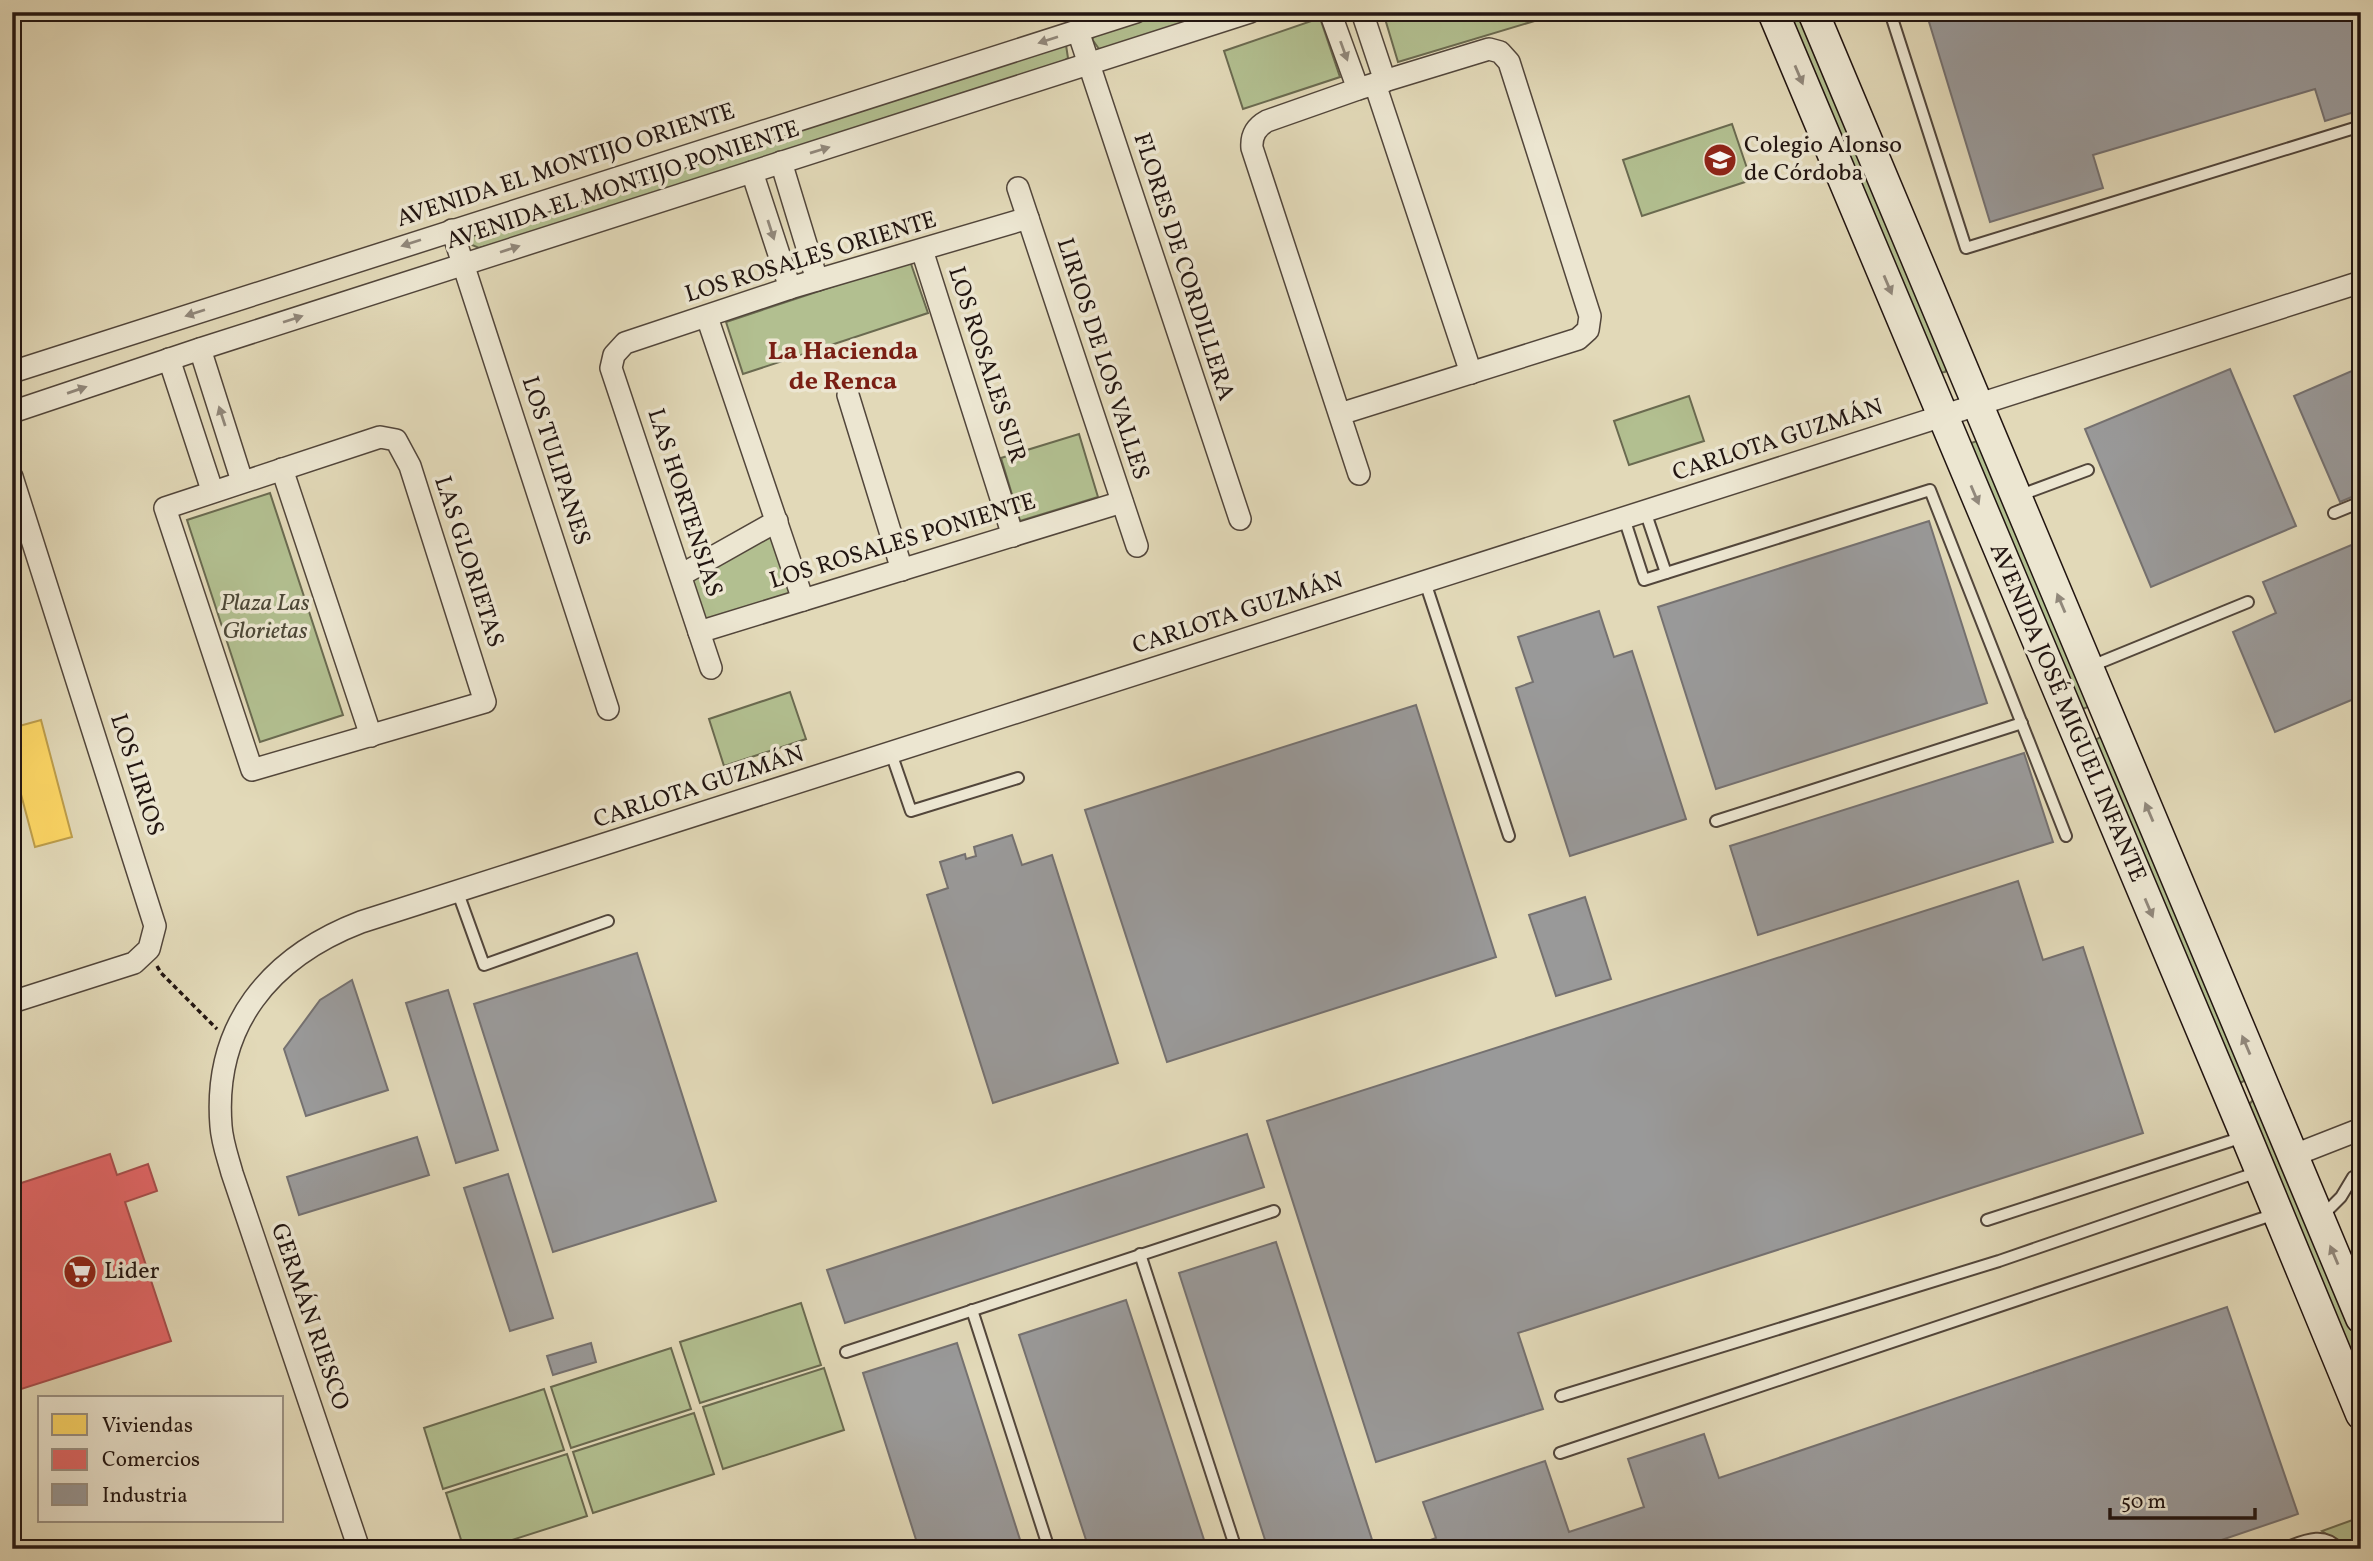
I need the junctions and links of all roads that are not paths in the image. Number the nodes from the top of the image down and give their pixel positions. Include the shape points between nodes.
1 (1136, 12) edge
2 (1250, 12) edge
3 (1330, 12) edge
4 (1362, 12) edge
5 (1773, 12) edge
6 (1813, 12) edge
7 (1890, 12) edge
8 (1078, 31) junction
9 (1089, 65) junction
10 (1373, 85) junction
11 (2361, 126) edge
12 (781, 162) junction
13 (752, 172) junction
14 (1018, 188) dead end
15 (1028, 218) junction
16 (453, 230) junction
17 (922, 250) junction
18 (463, 264) junction
19 (817, 280) junction
20 (2361, 282) edge
21 (790, 288) junction
22 (707, 317) junction
23 (200, 349) junction
24 (614, 355) joint
25 (169, 359) junction
26 (12, 372) edge
27 (1471, 373) junction
28 (848, 395) dead end
29 (1977, 405) junction
30 (12, 412) edge
31 (1340, 414) junction
32 (1942, 416) junction
33 (282, 469) junction
34 (2088, 470) dead end
35 (1359, 474) dead end
36 (12, 477) edge
37 (242, 481) junction
38 (212, 491) junction
39 (2015, 497) junction
40 (1122, 502) junction
41 (2361, 502) edge
42 (1645, 511) junction
43 (2334, 513) dead end
44 (1624, 518) junction
45 (1240, 519) dead end
46 (777, 520) junction
47 (1013, 536) junction
48 (1137, 546) dead end
49 (902, 570) junction
50 (1666, 573) junction
51 (681, 575) junction
52 (1424, 582) junction
53 (803, 600) junction
54 (2248, 601) dead end
55 (699, 632) junction
56 (2089, 667) junction
57 (711, 668) dead end
58 (608, 709) dead end
59 (2111, 721) junction
60 (2022, 723) junction
61 (2076, 734) junction
62 (371, 736) junction
63 (891, 753) junction
64 (1018, 778) dead end
65 (1716, 821) dead end
66 (1509, 836) dead end
67 (2066, 836) dead end
68 (458, 892) junction
69 (608, 921) dead end
70 (12, 1002) edge
71 (220, 1099) joint
72 (2361, 1129) edge
73 (2246, 1136) junction
74 (2292, 1156) junction
75 (2261, 1171) junction
76 (2361, 1174) edge
77 (1274, 1211) dead end
78 (2278, 1213) junction
79 (2319, 1219) junction
80 (1987, 1220) dead end
81 (1140, 1254) junction
82 (971, 1310) junction
83 (2361, 1317) edge
84 (846, 1352) dead end
85 (1561, 1396) dead end
86 (2361, 1414) edge
87 (1560, 1453) dead end
88 (359, 1549) edge
89 (1049, 1549) edge
90 (1236, 1549) edge
91 (2282, 1549) edge
92 (2339, 1549) edge

1 - 8 street, AVENIDA EL MONTIJO ORIENTE
2 - 9 street, AVENIDA EL MONTIJO PONIENTE
3 -> 10 street
4 - 10 street
5 -> 32 street, AVENIDA JOSÉ MIGUEL INFANTE
6 - 29 street, AVENIDA JOSÉ MIGUEL INFANTE
7 - 11 lane via 1966,248
8 - 9 street, FLORES DE CORDILLERA
8 -> 16 street, AVENIDA EL MONTIJO ORIENTE
12 -> 9 street, AVENIDA EL MONTIJO PONIENTE
9 - 45 street, FLORES DE CORDILLERA
10 - 27 street
10 - 27 street via 1489,49 1509,62 1590,317 1588,330 1578,339
10 - 31 street via 1261,124 1251,143
12 - 13 street, AVENIDA EL MONTIJO PONIENTE
12 - 19 street
18 -> 13 street, AVENIDA EL MONTIJO PONIENTE
13 -> 21 street
14 - 15 street, LIRIOS DE LOS VALLES
15 - 17 street, LOS ROSALES ORIENTE
15 - 40 street, LIRIOS DE LOS VALLES
16 - 18 street, LOS TULIPANES
16 -> 26 street, AVENIDA EL MONTIJO ORIENTE
17 - 19 street, LOS ROSALES ORIENTE
17 - 47 street, LOS ROSALES SUR
23 -> 18 street, AVENIDA EL MONTIJO PONIENTE
18 - 58 street, LOS TULIPANES
19 - 21 street, LOS ROSALES ORIENTE
20 - 29 street, CARLOTA GUZMÁN
21 - 22 street, LOS ROSALES ORIENTE
22 - 24 street, LOS ROSALES ORIENTE via 625,344
22 - 46 street
23 - 25 street, AVENIDA EL MONTIJO PONIENTE
37 -> 23 street
24 - 51 street, LAS HORTENSIAS via 611,368
30 -> 25 street, AVENIDA EL MONTIJO PONIENTE
25 - 38 street
27 - 31 street
28 - 49 street
29 - 32 street, CARLOTA GUZMÁN
29 - 39 street, AVENIDA JOSÉ MIGUEL INFANTE
31 - 35 street
32 - 42 street, CARLOTA GUZMÁN
32 -> 61 street, AVENIDA JOSÉ MIGUEL INFANTE
33 - 37 street, LAS GLORIETAS
33 - 62 street
33 - 62 street, LAS GLORIETAS via 380,437 396,440 410,466 485,702
34 - 39 lane
36 - 70 street, LOS LIRIOS via 154,918 155,934 149,949 134,963
37 - 38 street, LAS GLORIETAS
38 - 62 street, LAS GLORIETAS via 165,508 252,769
56 -> 39 street, AVENIDA JOSÉ MIGUEL INFANTE
40 - 47 street, LOS ROSALES PONIENTE
40 - 48 street, LIRIOS DE LOS VALLES
41 - 43 lane
42 - 44 street, CARLOTA GUZMÁN
42 - 50 lane
44 - 50 lane via 1644,580
44 - 52 street, CARLOTA GUZMÁN
46 - 51 street
46 - 53 street
47 - 49 street, LOS ROSALES PONIENTE
49 - 53 street, LOS ROSALES PONIENTE
50 - 60 lane via 1930,490
51 - 55 street, LAS HORTENSIAS
52 - 63 street, CARLOTA GUZMÁN
52 - 66 lane
53 - 55 street, LOS ROSALES PONIENTE
54 - 56 lane
55 - 57 street, LAS HORTENSIAS
56 - 59 street, AVENIDA JOSÉ MIGUEL INFANTE
59 - 61 street via 2091,719
74 -> 59 street, AVENIDA JOSÉ MIGUEL INFANTE
60 - 65 lane
60 - 67 lane
61 -> 73 street, AVENIDA JOSÉ MIGUEL INFANTE
63 - 64 lane via 911,811
63 - 68 street, CARLOTA GUZMÁN
68 - 69 lane via 484,965
68 - 71 street, CARLOTA GUZMÁN via 352,926 306,950 271,978 247,1008 231,1043
71 - 88 street, GERMÁN RIESCO via 221,1129 232,1173
72 - 74 street
73 - 75 street, AVENIDA JOSÉ MIGUEL INFANTE
73 - 80 lane
74 - 79 street, AVENIDA JOSÉ MIGUEL INFANTE
75 - 78 street, AVENIDA JOSÉ MIGUEL INFANTE
75 - 85 lane via 1999,1261
76 - 79 lane via 2353,1177
77 - 81 lane
78 - 86 street, AVENIDA JOSÉ MIGUEL INFANTE
78 - 87 lane
83 -> 79 street, AVENIDA JOSÉ MIGUEL INFANTE
81 - 82 lane
81 - 90 lane
82 - 84 lane
82 - 89 lane
91 - 92 lane via 2318,1537

